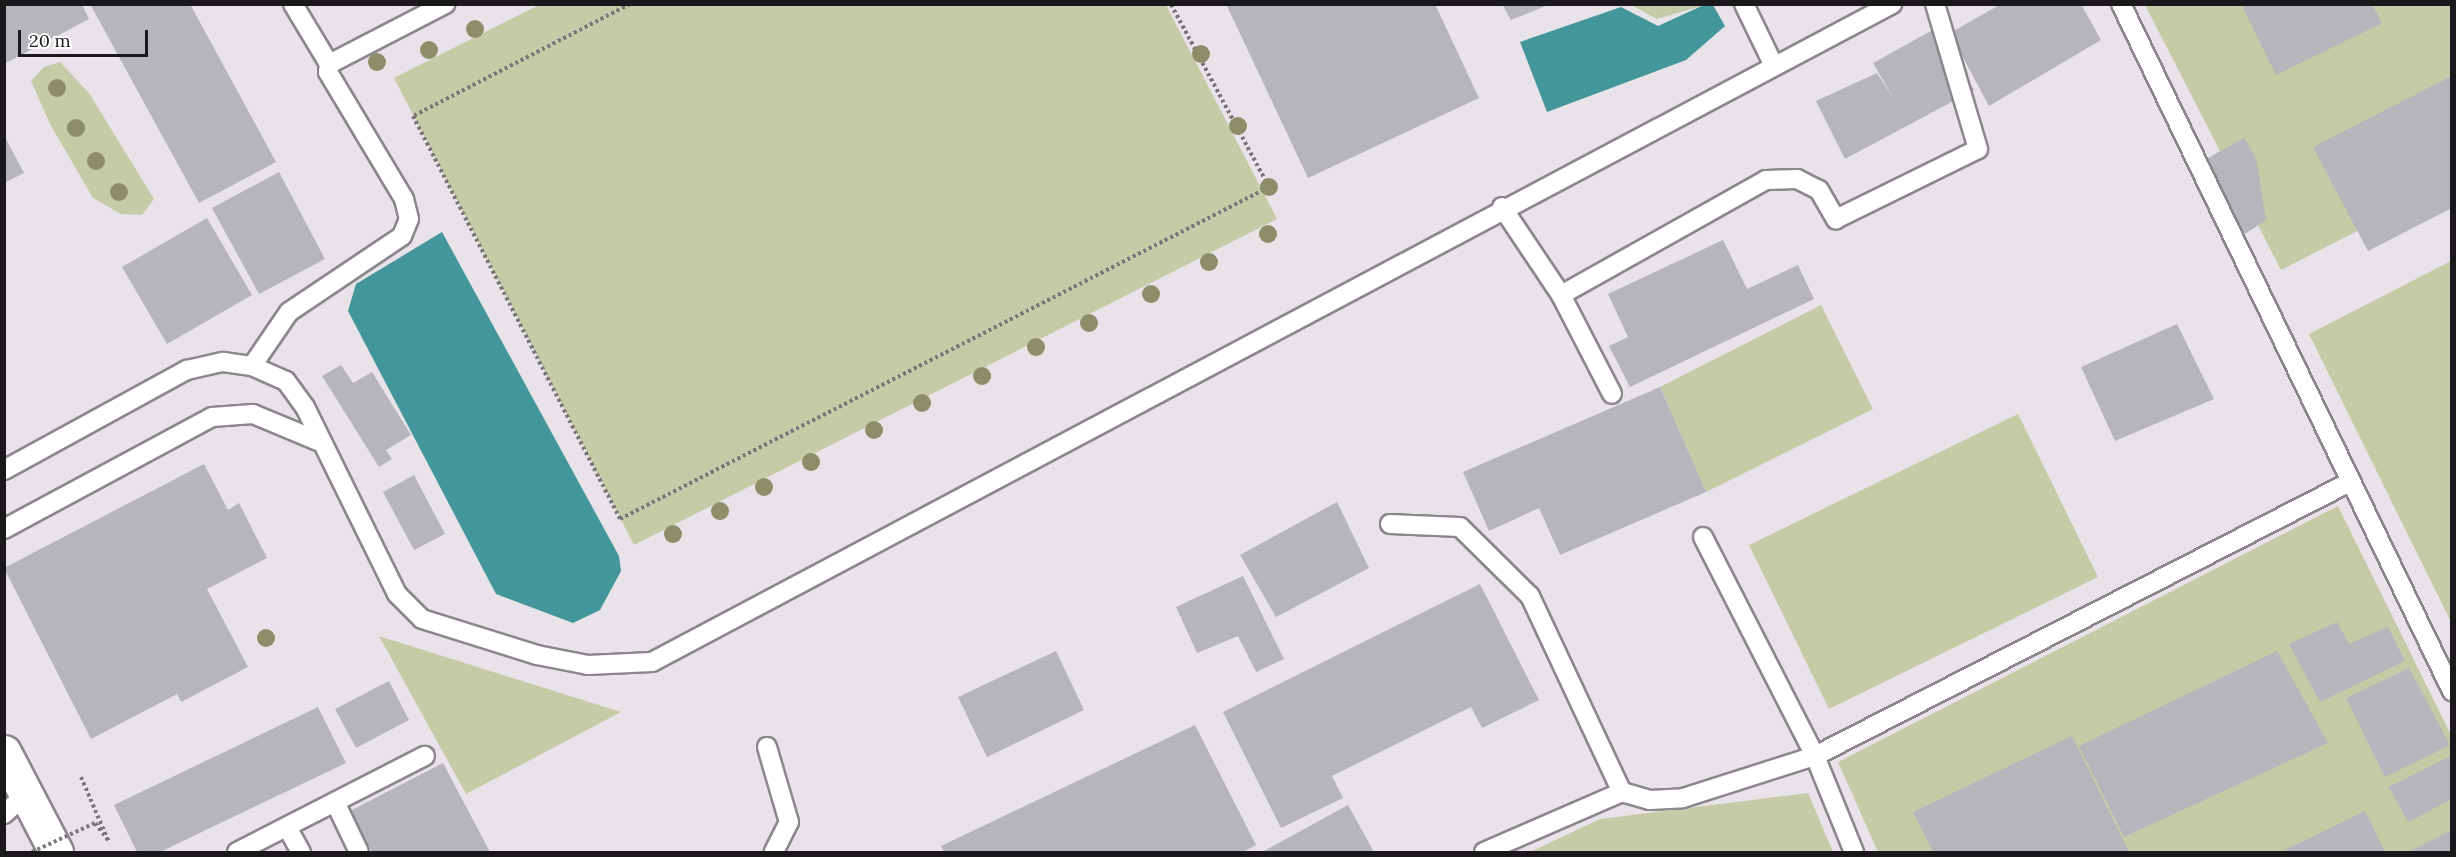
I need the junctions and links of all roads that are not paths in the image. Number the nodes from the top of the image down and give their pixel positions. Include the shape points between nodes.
1 (293, 4) edge
2 (445, 4) edge
3 (1744, 4) edge
4 (1892, 4) edge
5 (1935, 4) edge
6 (2121, 4) edge
7 (329, 64) junction
8 (1773, 64) junction
9 (1502, 207) junction
10 (1561, 295) junction
11 (252, 366) junction
12 (1612, 394) dead end
13 (318, 441) junction
14 (4, 470) edge
15 (2348, 483) junction
16 (1390, 524) dead end
17 (4, 529) edge
18 (1703, 537) dead end
19 (2451, 691) edge
20 (767, 747) dead end
21 (4, 752) edge
22 (425, 756) dead end
23 (1815, 756) junction
24 (1622, 792) junction
25 (335, 802) junction
26 (15, 804) edge
27 (287, 826) junction
28 (56, 852) edge
29 (237, 852) edge
30 (301, 852) edge
31 (359, 852) edge
32 (774, 852) edge
33 (1484, 852) edge
34 (1854, 852) edge

1 - 7 lane
2 - 7 lane
3 - 8 lane
4 - 8 lane
5 - 10 lane via 1978,149 1836,219 1819,190 1797,179 1766,180
6 - 15 lane
7 - 11 lane via 328,72 404,199 409,219 402,236 288,312
8 - 9 lane
9 - 10 lane
9 - 13 lane via 652,662 626,667 548,657 422,619 397,594
10 - 12 lane
11 - 13 lane via 286,381 305,407
11 - 14 lane via 224,362 187,370
13 - 17 lane via 253,414 212,417
15 - 19 lane
15 - 23 lane
16 - 24 lane via 1460,527 1530,596
18 - 23 lane
20 - 32 lane via 789,822
21 - 26 main road
22 - 25 lane
23 - 24 lane via 1683,798 1650,800
23 - 34 lane
24 - 33 lane
25 - 27 lane
25 - 31 lane
26 - 28 main road
27 - 29 lane
27 - 30 lane

